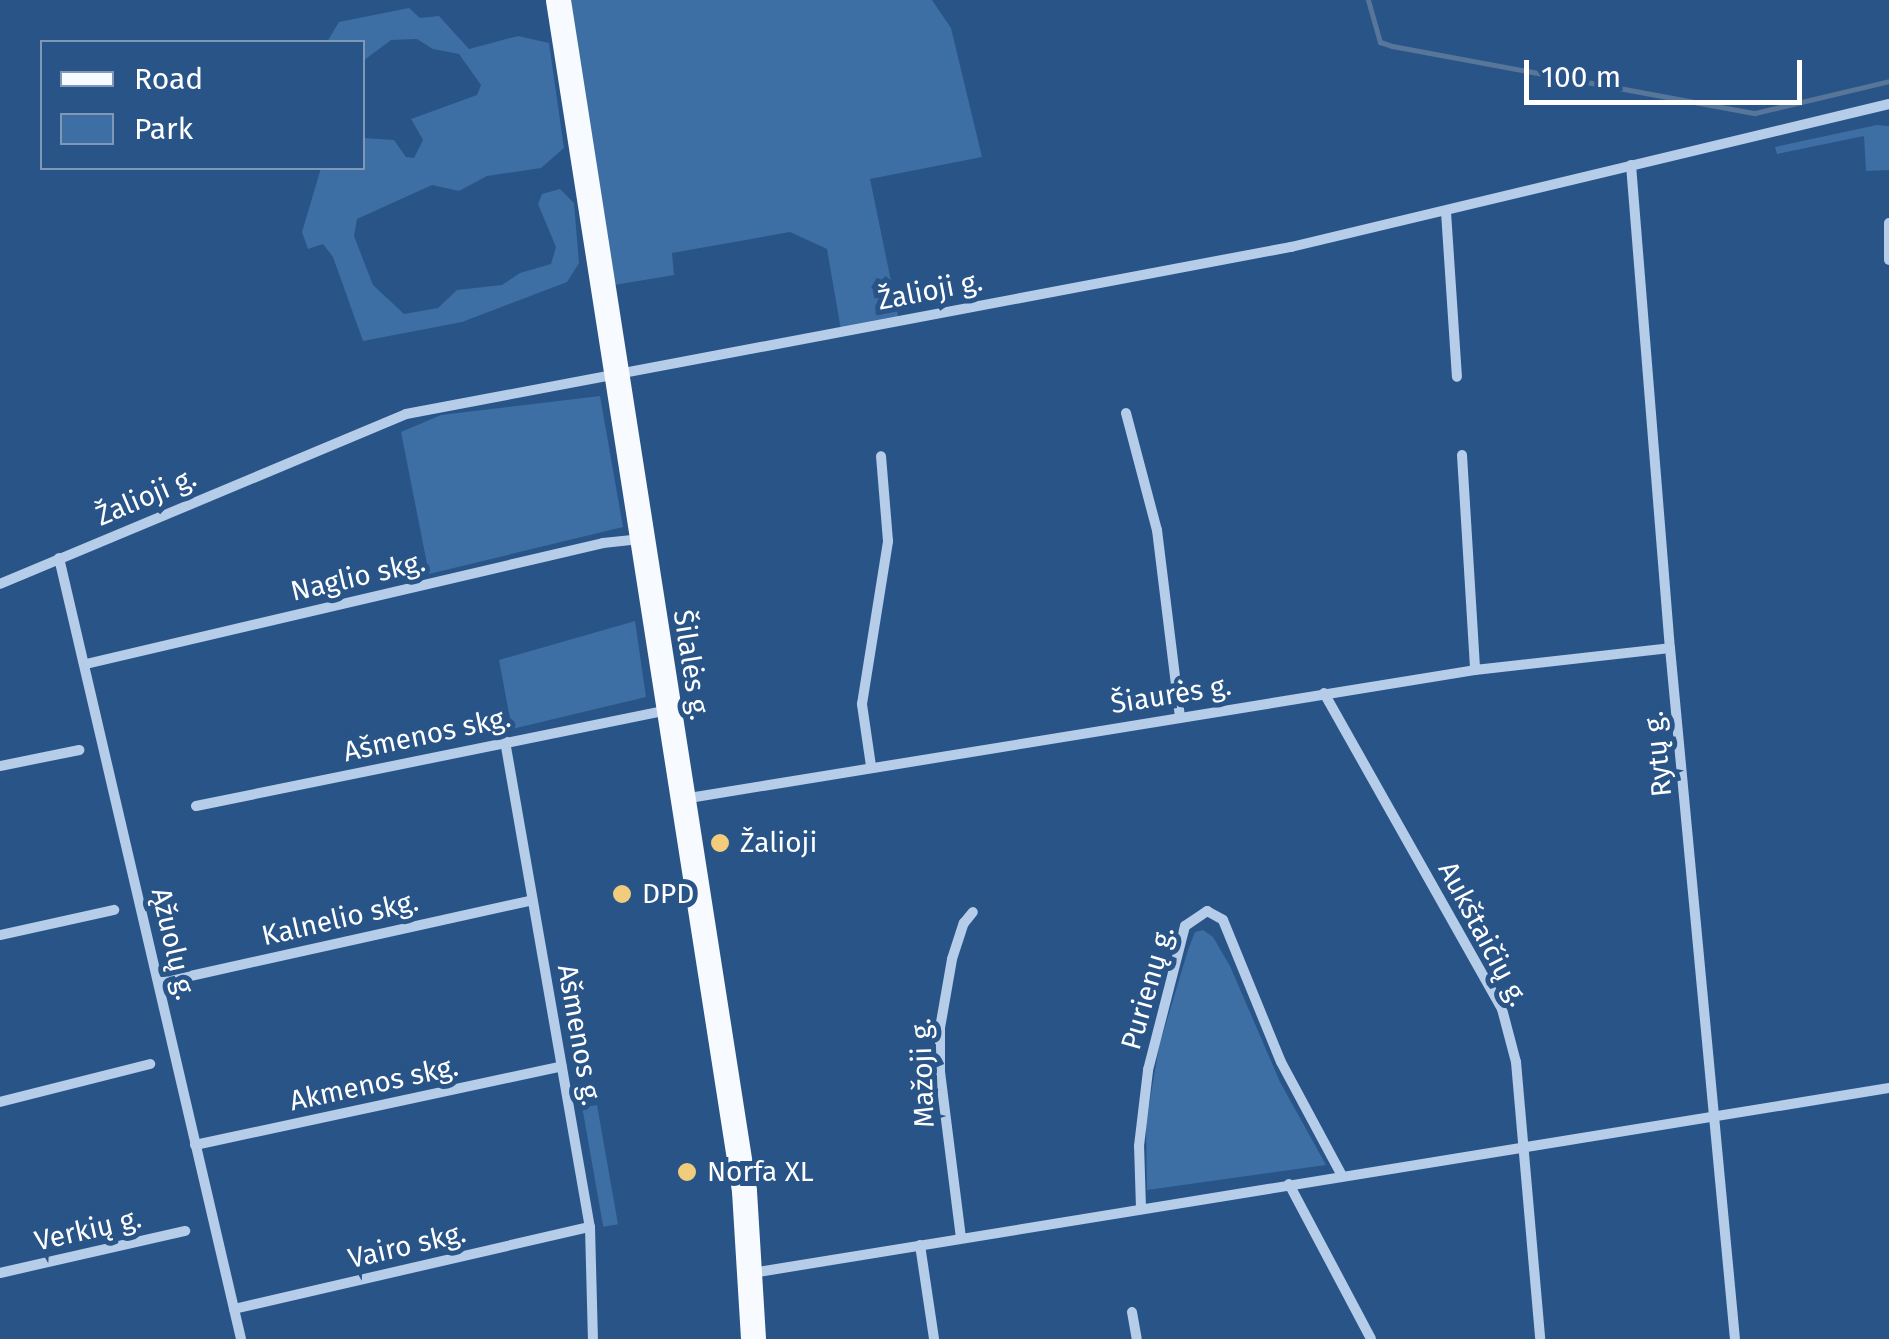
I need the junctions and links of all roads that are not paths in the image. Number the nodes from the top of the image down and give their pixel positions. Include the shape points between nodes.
1 (558, 0) edge
2 (1889, 104) edge
3 (1631, 165) junction
4 (1446, 212) junction
5 (1889, 223) edge
6 (1889, 260) edge
7 (617, 377) junction
8 (1458, 377) dead end
9 (1126, 413) dead end
10 (1462, 455) dead end
11 (881, 456) dead end
12 (642, 538) junction
13 (59, 558) junction
14 (0, 584) edge
15 (1670, 648) junction
16 (86, 664) junction
17 (1475, 670) junction
18 (1324, 694) junction
19 (667, 710) junction
20 (1180, 716) junction
21 (505, 741) junction
22 (79, 750) dead end
23 (0, 766) edge
24 (871, 766) junction
25 (681, 799) junction
26 (196, 806) dead end
27 (532, 900) junction
28 (114, 910) dead end
29 (973, 912) dead end
30 (0, 935) edge
31 (158, 983) junction
32 (150, 1064) dead end
33 (562, 1066) junction
34 (1889, 1088) edge
35 (0, 1102) edge
36 (1716, 1114) junction
37 (195, 1145) junction
38 (1523, 1148) junction
39 (1342, 1176) junction
40 (1289, 1184) junction
41 (1141, 1208) junction
42 (590, 1227) junction
43 (185, 1230) dead end
44 (961, 1238) junction
45 (920, 1245) junction
46 (0, 1273) edge
47 (751, 1274) junction
48 (234, 1309) junction
49 (1132, 1312) dead end
50 (241, 1339) edge
51 (593, 1339) edge
52 (752, 1339) edge
53 (934, 1339) edge
54 (1137, 1339) edge
55 (1371, 1339) edge
56 (1540, 1339) edge
57 (1735, 1339) edge

1 - 7 main road, Šilalės g.
2 - 3 street, Žalioji g.
3 - 4 street, Žalioji g.
3 - 15 street, Rytų g.
4 - 7 street, Žalioji g.
4 - 8 street
5 - 6 street
7 - 12 main road, Šilalės g.
7 - 13 street, Žalioji g. via 406,414
9 - 20 street via 1158,530
10 - 17 street
11 - 24 street via 888,541 862,704
12 - 16 street, Naglio skg.
12 - 19 main road, Šilalės g.
13 - 14 street, Žalioji g.
13 - 16 street, Ąžuolų g.
15 - 17 street, Šiaurės g.
15 - 36 street, Rytų g.
16 - 31 street, Ąžuolų g.
17 - 18 street, Šiaurės g.
18 - 20 street, Šiaurės g.
18 - 38 street, Aukštaičių g. via 1502,1009 1516,1062
19 - 21 street, Ašmenos skg.
19 - 25 main road, Šilalės g.
20 - 24 street, Šiaurės g.
21 - 26 street, Ašmenos skg.
21 - 27 street, Ašmenos g.
22 - 23 street
24 - 25 street, Šiaurės g.
25 - 47 main road, Šilalės g. via 744,1191
27 - 31 street, Kalnelio skg.
27 - 33 street, Ašmenos g.
28 - 30 street
29 - 44 street, Mažoji g. via 952,960 940,1028
31 - 37 street, Ąžuolų g.
32 - 35 street
33 - 37 street, Akmenos skg.
33 - 42 street, Ašmenos g.
34 - 36 street
36 - 38 street
36 - 57 street, Rytų g.
37 - 48 street, Ąžuolų g.
38 - 39 street
38 - 56 street, Aukštaičių g.
39 - 40 street
39 - 41 street, Purienų g. via 1281,1062 1223,920 1206,911 1185,926 1148,1070 1138,1146
40 - 41 street
40 - 55 street
41 - 44 street
42 - 48 street, Vairo skg.
42 - 51 street, Ašmenos g.
43 - 46 street, Verkių g.
44 - 45 street
45 - 47 street
45 - 53 street
47 - 52 main road, Šilalės g.
48 - 50 street, Ąžuolų g.
49 - 54 street

